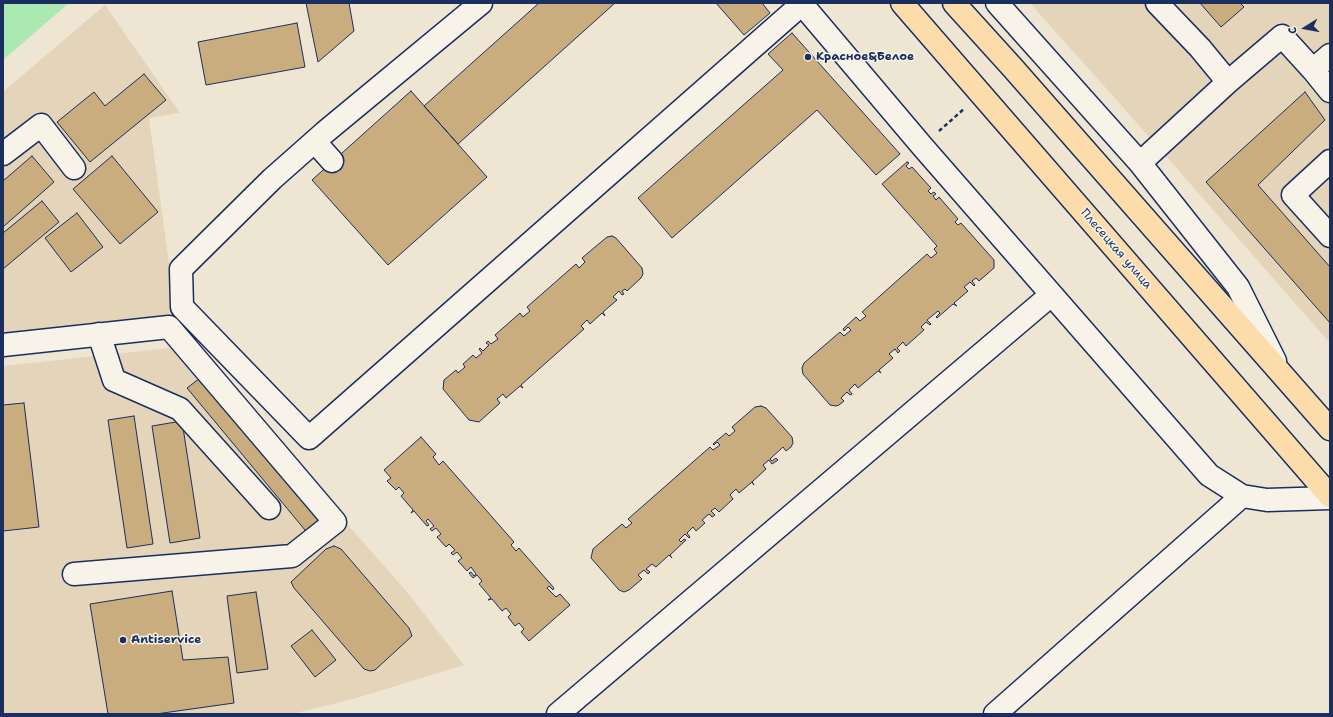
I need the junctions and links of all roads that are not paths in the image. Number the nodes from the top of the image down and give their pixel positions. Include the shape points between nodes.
1 (481, 3) edge
2 (902, 3) edge
3 (954, 3) edge
4 (997, 3) edge
5 (1157, 3) edge
6 (801, 4) edge
7 (1330, 55) edge
8 (1313, 70) junction
9 (1228, 82) junction
10 (1330, 91) edge
11 (320, 137) junction
12 (3, 154) edge
13 (337, 157) dead end
14 (1330, 161) edge
15 (1140, 164) junction
16 (74, 168) dead end
17 (1330, 236) edge
18 (1051, 295) junction
19 (99, 334) junction
20 (3, 345) edge
21 (1282, 375) junction
22 (1330, 429) edge
23 (1242, 496) junction
24 (1330, 497) edge
25 (269, 508) dead end
26 (74, 574) dead end
27 (558, 714) edge
28 (995, 714) edge

1 - 11 street
2 - 24 main road, Плесецкая улица
3 - 21 main road
4 - 15 street
5 - 9 street
6 - 11 street via 309,438 182,307 181,269 272,179
6 - 18 street
7 - 8 street
8 - 9 street via 1282,36
8 - 10 street
9 - 15 street
11 - 13 street
12 - 16 street via 41,125
14 - 17 street via 1293,195
15 - 21 street via 1238,287
18 - 23 street via 1209,474
18 - 27 street
19 - 20 street
19 - 25 street via 114,380 180,409
19 - 26 street via 169,327 335,522 292,556
21 - 22 main road
23 - 24 street via 1267,500
23 - 28 street

